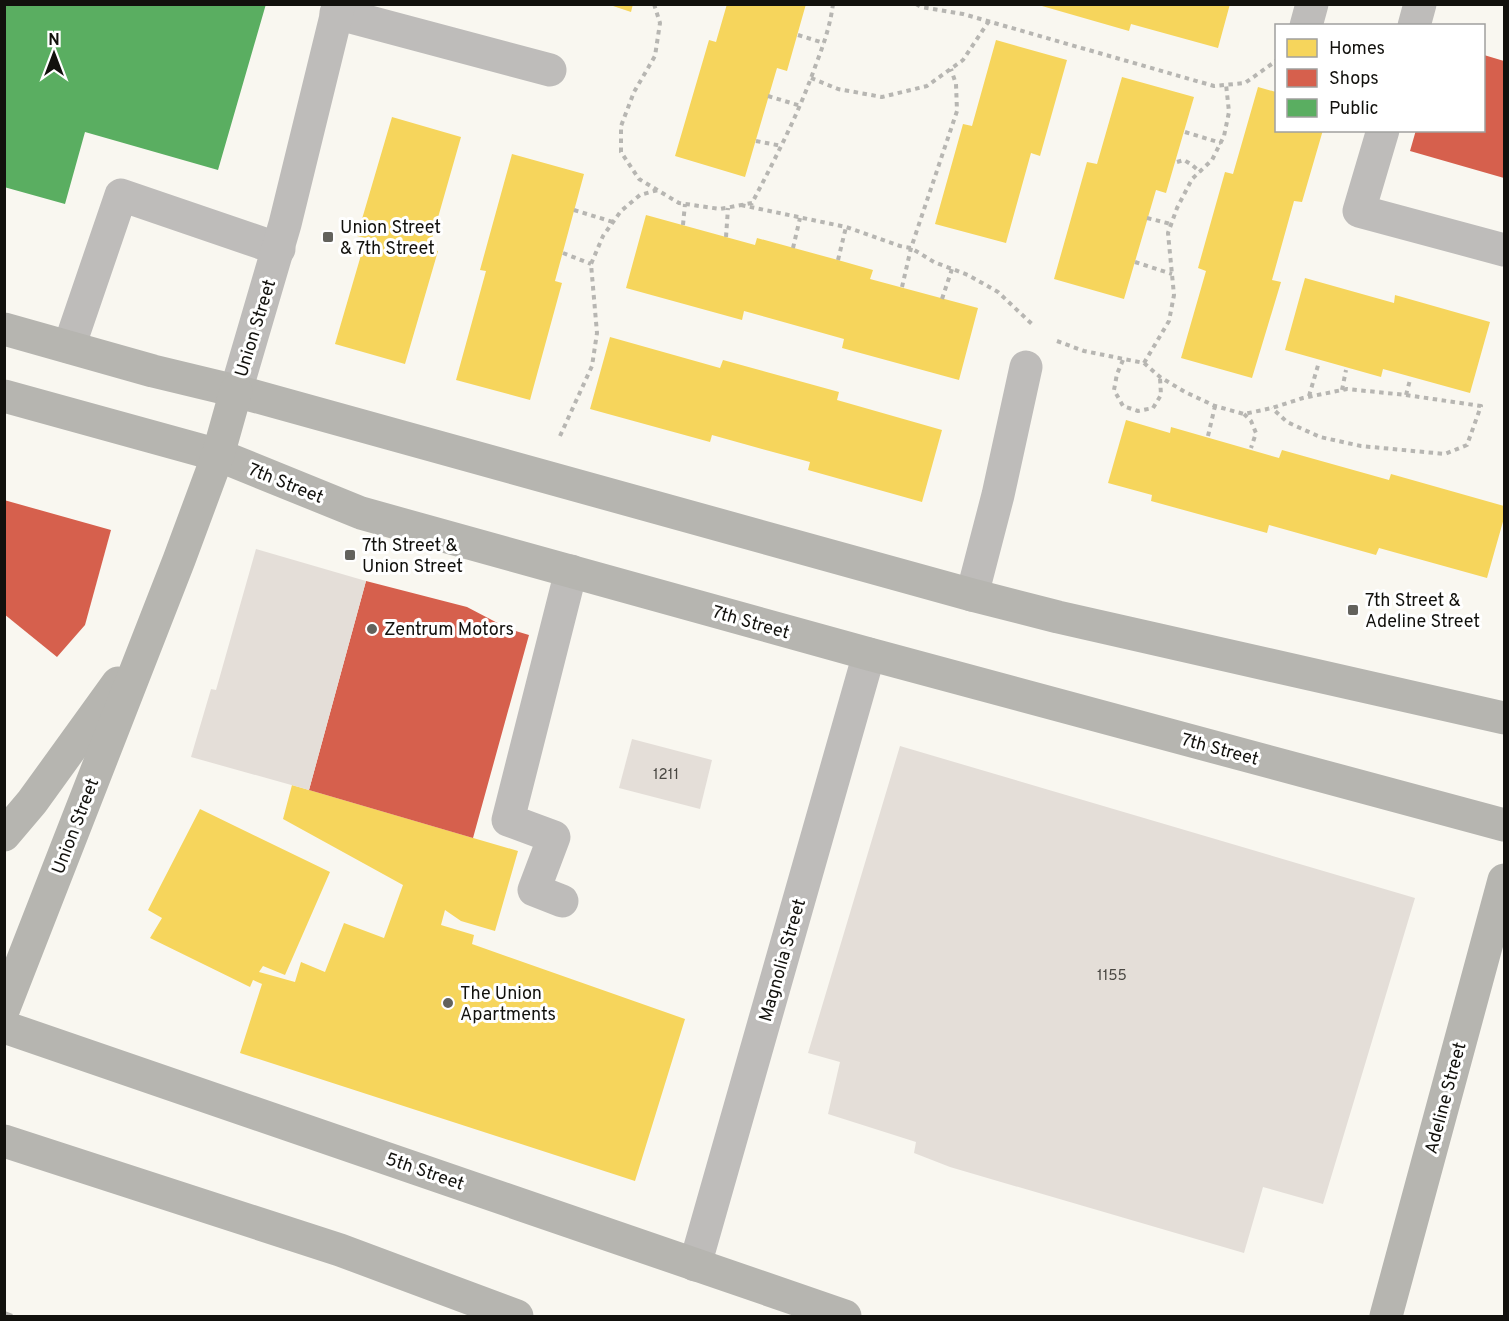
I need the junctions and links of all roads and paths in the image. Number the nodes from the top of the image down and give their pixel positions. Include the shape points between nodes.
1 (654, 4) edge
2 (833, 4) edge
3 (916, 4) edge
4 (1312, 4) edge
5 (1420, 4) edge
6 (338, 9) edge
7 (989, 21) junction
8 (1307, 24) edge
9 (1415, 24) edge
10 (798, 35) dead end
11 (824, 44) junction
12 (1275, 62) edge
13 (951, 69) junction
14 (550, 70) dead end
15 (812, 78) junction
16 (1226, 84) junction
17 (768, 96) dead end
18 (801, 106) junction
19 (1185, 132) dead end
20 (1382, 132) edge
21 (756, 141) dead end
22 (1221, 143) junction
23 (782, 146) junction
24 (1177, 162) dead end
25 (1200, 172) junction
26 (658, 190) junction
27 (685, 204) junction
28 (741, 206) junction
29 (728, 208) junction
30 (574, 210) dead end
31 (800, 218) junction
32 (1147, 218) dead end
33 (613, 222) junction
34 (1171, 224) junction
35 (683, 225) dead end
36 (846, 227) junction
37 (726, 237) dead end
38 (793, 248) dead end
39 (910, 248) junction
40 (279, 249) junction
41 (1504, 250) edge
42 (563, 253) dead end
43 (838, 260) dead end
44 (1135, 262) dead end
45 (591, 264) junction
46 (952, 269) junction
47 (1173, 274) junction
48 (902, 287) dead end
49 (942, 299) dead end
50 (4, 329) edge
51 (1038, 330) dead end
52 (1047, 337) dead end
53 (69, 347) junction
54 (1123, 360) junction
55 (1319, 362) dead end
56 (1144, 363) junction
57 (1026, 367) dead end
58 (1346, 370) dead end
59 (1160, 377) junction
60 (1410, 380) dead end
61 (1342, 390) junction
62 (236, 391) junction
63 (1406, 395) junction
64 (4, 396) edge
65 (1310, 396) junction
66 (1215, 406) junction
67 (1272, 408) junction
68 (1244, 414) junction
69 (560, 436) dead end
70 (1208, 436) dead end
71 (1251, 448) dead end
72 (218, 455) junction
73 (571, 571) junction
74 (972, 595) junction
75 (145, 645) junction
76 (868, 654) junction
77 (1504, 718) edge
78 (1504, 825) edge
79 (4, 835) edge
80 (1504, 880) edge
81 (562, 901) dead end
82 (4, 1008) edge
83 (4, 1027) edge
84 (4, 1141) edge
85 (696, 1265) junction
86 (517, 1317) edge
87 (845, 1317) edge
88 (1386, 1317) edge

1 - 26 path via 660,23 655,56 634,92 621,126 621,152 639,179
2 - 11 path
3 - 7 path
4 - 8 street
5 - 9 street
6 - 14 street
6 - 40 street, Union Street
7 - 13 path via 963,60
7 - 16 path via 1180,78 1214,86
10 - 11 path
11 - 15 path
12 - 16 path via 1245,83
13 - 15 path via 927,86 882,97 838,89
13 - 39 path via 957,111
15 - 18 path
16 - 22 path via 1229,112
17 - 18 path
18 - 23 path
19 - 22 path
20 - 41 street via 1359,211
21 - 23 path
22 - 25 path
23 - 28 path via 752,203
24 - 25 path via 1184,160
25 - 34 path via 1192,179
26 - 27 path
26 - 33 path via 640,195
27 - 29 path
27 - 35 path
28 - 29 path
28 - 31 path
29 - 37 path
30 - 33 path
31 - 36 path
31 - 38 path
32 - 34 path
33 - 45 path
34 - 47 path via 1168,234
36 - 39 path
36 - 43 path
39 - 46 path
39 - 48 path
40 - 53 street via 121,195
40 - 62 street, Union Street
42 - 45 path
44 - 47 path
45 - 69 path via 597,333 592,366
46 - 49 path
46 - 51 path via 998,292
47 - 56 path via 1169,321
50 - 53 main road
52 - 54 path
53 - 62 main road
54 - 56 path
54 - 59 path via 1114,390 1123,406 1138,411 1153,408 1161,395
55 - 65 path
56 - 59 path
57 - 74 street
58 - 61 path
59 - 66 path
60 - 63 path
61 - 63 path
61 - 65 path
62 - 72 main road, Union Street
62 - 74 main road
63 - 67 path via 1481,406 1467,445 1445,454 1360,446 1320,437 1287,422
64 - 72 main road, 7th Street
65 - 67 path
66 - 68 path
66 - 70 path
67 - 68 path
68 - 71 path via 1256,433
72 - 73 main road, 7th Street via 362,513
72 - 75 main road, Union Street
73 - 76 main road, 7th Street
73 - 81 street via 508,820 554,837 534,890
74 - 77 main road
75 - 79 main road, Union Street
75 - 82 main road, Union Street
76 - 78 main road, 7th Street
76 - 85 street, Magnolia Street
80 - 88 main road, Adeline Street
83 - 85 main road, 5th Street
84 - 86 main road via 340,1250
85 - 87 main road, 5th Street

